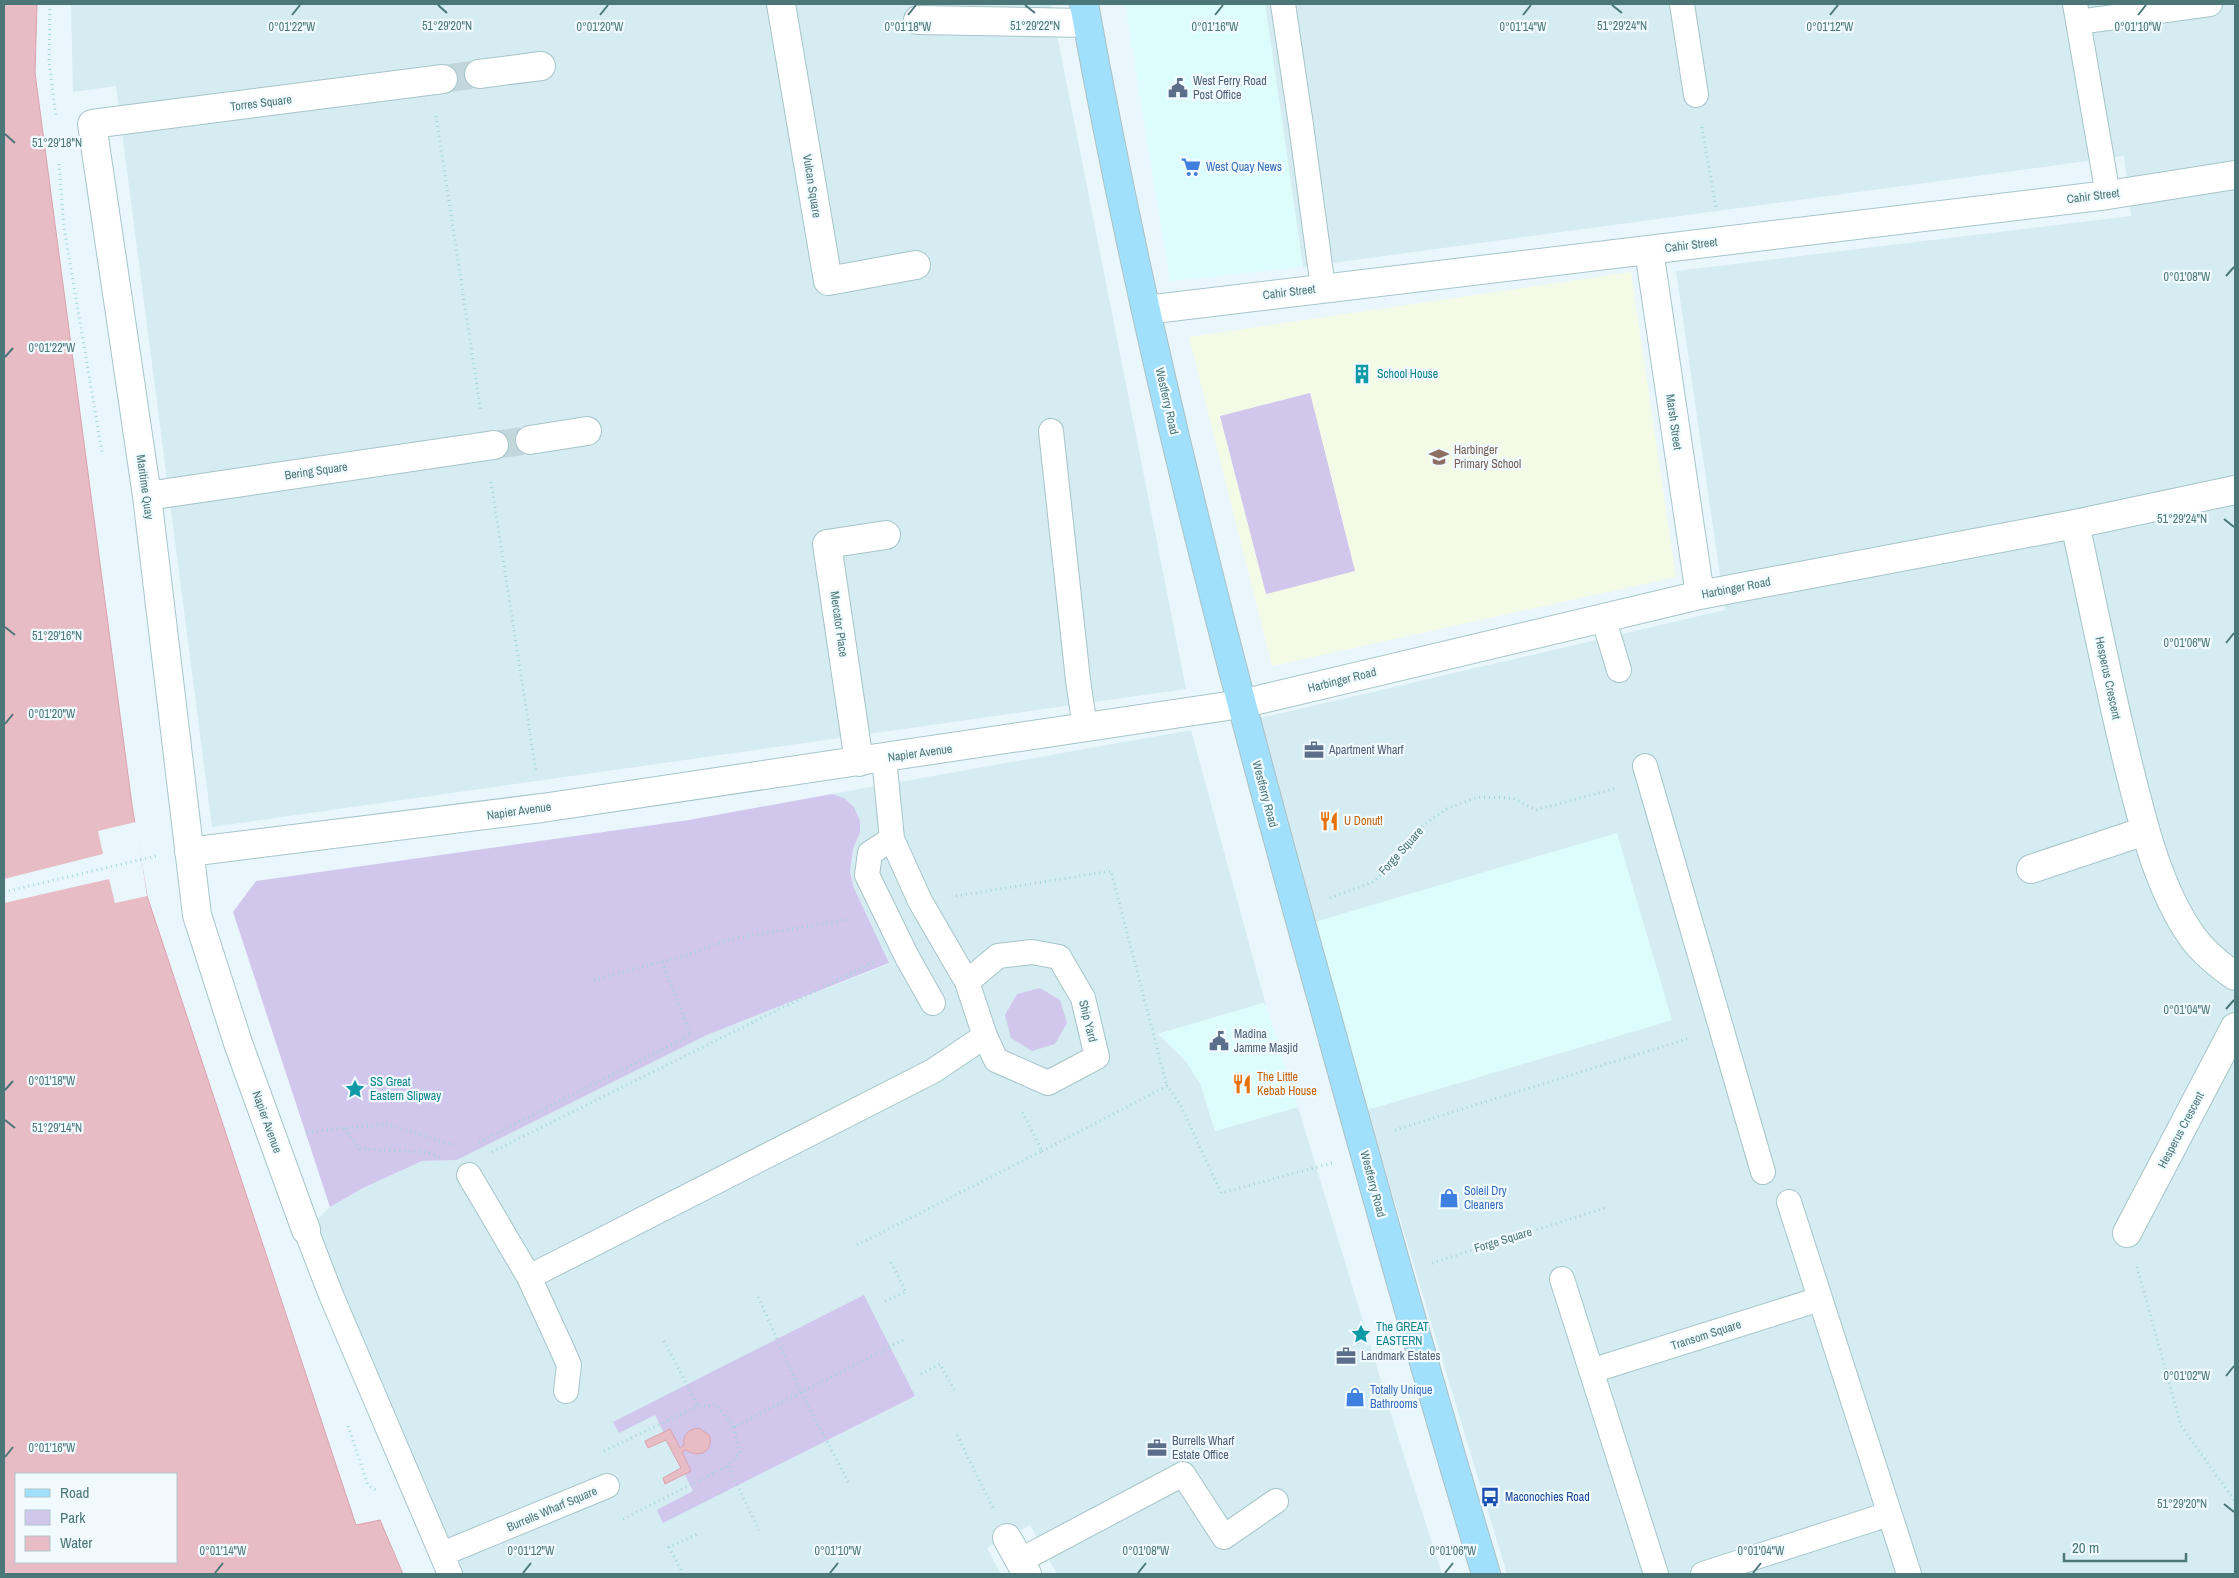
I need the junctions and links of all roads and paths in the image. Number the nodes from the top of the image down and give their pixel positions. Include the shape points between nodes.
1 (50, 4) edge
2 (781, 4) edge
3 (1282, 4) edge
4 (1682, 4) edge
5 (2210, 4) edge
6 (1085, 13) edge
7 (2076, 13) edge
8 (918, 20) dead end
9 (541, 66) dead end
10 (479, 74) tunnel mouth
11 (437, 80) tunnel mouth
12 (1696, 95) joint
13 (92, 124) joint
14 (57, 128) dead end
15 (59, 158) dead end
16 (2235, 175) edge
17 (2108, 195) junction
18 (1722, 241) junction
19 (1649, 250) junction
20 (916, 265) dead end
21 (1322, 288) junction
22 (1146, 310) junction
23 (587, 431) dead end
24 (1051, 431) dead end
25 (530, 440) tunnel mouth
26 (490, 446) tunnel mouth
27 (104, 462) dead end
28 (2235, 490) edge
29 (147, 496) junction
30 (2075, 524) junction
31 (886, 535) dead end
32 (1700, 595) junction
33 (1603, 617) junction
34 (1618, 670) dead end
35 (1241, 704) junction
36 (1085, 728) junction
37 (871, 760) junction
38 (1647, 773) joint
39 (2145, 832) junction
40 (892, 839) junction
41 (189, 852) junction
42 (2031, 869) dead end
43 (4, 892) edge
44 (1296, 909) junction
45 (884, 913) junction
46 (662, 962) junction
47 (2235, 976) edge
48 (594, 980) dead end
49 (967, 982) junction
50 (933, 1003) dead end
51 (2235, 1027) edge
52 (1721, 1029) junction
53 (985, 1036) junction
54 (996, 1060) junction
55 (344, 1128) junction
56 (272, 1136) junction
57 (478, 1142) dead end
58 (1363, 1146) junction
59 (460, 1151) dead end
60 (1042, 1151) junction
61 (466, 1171) junction
62 (1763, 1172) dead end
63 (1789, 1202) dead end
64 (1608, 1207) dead end
65 (306, 1230) joint
66 (2127, 1233) joint
67 (857, 1245) dead end
68 (891, 1262) dead end
69 (1398, 1273) junction
70 (529, 1277) junction
71 (1562, 1279) dead end
72 (758, 1297) dead end
73 (1820, 1299) junction
74 (885, 1301) dead end
75 (903, 1340) dead end
76 (664, 1341) dead end
77 (1591, 1371) junction
78 (921, 1374) dead end
79 (566, 1390) dead end
80 (801, 1392) junction
81 (956, 1393) dead end
82 (698, 1406) junction
83 (734, 1427) junction
84 (957, 1435) dead end
85 (601, 1452) dead end
86 (728, 1466) junction
87 (850, 1485) dead end
88 (607, 1486) dead end
89 (1276, 1501) dead end
90 (2235, 1502) edge
91 (1890, 1514) junction
92 (623, 1519) dead end
93 (760, 1530) dead end
94 (700, 1533) dead end
95 (1018, 1558) edge
96 (446, 1564) edge
97 (681, 1570) dead end
98 (1486, 1574) edge
99 (1656, 1574) edge
100 (1703, 1574) edge
101 (1908, 1574) edge

1 - 14 path via 49,62
2 - 20 street, Vulcan Square via 828,280
3 - 21 lane
4 - 12 lane
5 - 7 lane
6 - 8 street
6 - 22 main road, Westferry Road
7 - 17 lane
9 - 10 street
11 - 13 street, Torres Square
12 - 18 path
13 - 29 street, Maritime Quay
15 - 27 path via 64,228
16 - 17 street, Cahir Street
17 - 18 street, Cahir Street
18 - 19 street, Cahir Street
19 - 21 street, Cahir Street
19 - 32 street, Marsh Street
21 - 22 street, Cahir Street
22 - 35 main road, Westferry Road
23 - 25 street
24 - 36 lane
26 - 29 street, Bering Square
28 - 30 street, Harbinger Road
29 - 41 street, Maritime Quay
30 - 32 street, Harbinger Road
30 - 39 street, Hesperus Crescent
31 - 37 street, Mercator Place via 827,544
32 - 33 street, Harbinger Road
33 - 34 lane
33 - 35 street, Harbinger Road
35 - 36 street, Napier Avenue
35 - 44 main road, Westferry Road
36 - 37 street, Napier Avenue
37 - 40 lane
37 - 41 street, Napier Avenue via 488,815
38 - 44 path, Forge Square via 1536,810 1513,798 1479,797 1448,808 1423,825 1375,881
38 - 52 lane
39 - 42 street
39 - 47 street, Hesperus Crescent via 2171,898 2191,936
40 - 45 lane via 870,853 867,876
40 - 49 lane via 920,901
41 - 43 path via 141,858
41 - 56 street, Napier Avenue via 196,914
44 - 58 main road, Westferry Road
45 - 46 path via 730,939
45 - 50 lane
45 - 61 path via 875,961
46 - 48 path
46 - 57 path via 691,1035
49 - 53 lane
49 - 54 lane, Ship Yard via 998,956 1032,952 1059,957 1083,998 1097,1057 1048,1083
51 - 66 street, Hesperus Crescent
52 - 58 path
52 - 62 lane
53 - 54 lane
53 - 70 lane via 934,1071
54 - 60 path
55 - 56 path
55 - 59 path via 386,1124 454,1145
55 - 61 path via 360,1149 426,1152
56 - 65 street, Napier Avenue
58 - 60 path via 1309,1170 1221,1193 1180,1104 1167,1086
58 - 69 main road, Westferry Road
60 - 67 path
61 - 70 lane
63 - 73 lane
64 - 69 path, Forge Square
65 - 96 lane
66 - 90 path via 2181,1426
68 - 74 path via 906,1292
69 - 98 main road, Westferry Road
70 - 79 lane via 569,1365
71 - 77 lane
72 - 80 path
73 - 77 lane, Transom Square
73 - 91 lane
75 - 80 path
76 - 82 path
77 - 99 lane
78 - 81 path via 940,1364
80 - 83 path
80 - 87 path
82 - 83 path via 718,1405
82 - 85 path
83 - 86 path via 740,1453
84 - 95 path
86 - 92 path
86 - 93 path
88 - 96 lane, Burrells Wharf Square
89 - 95 lane via 1224,1537 1183,1474
91 - 100 lane
91 - 101 lane
94 - 97 path via 669,1548

